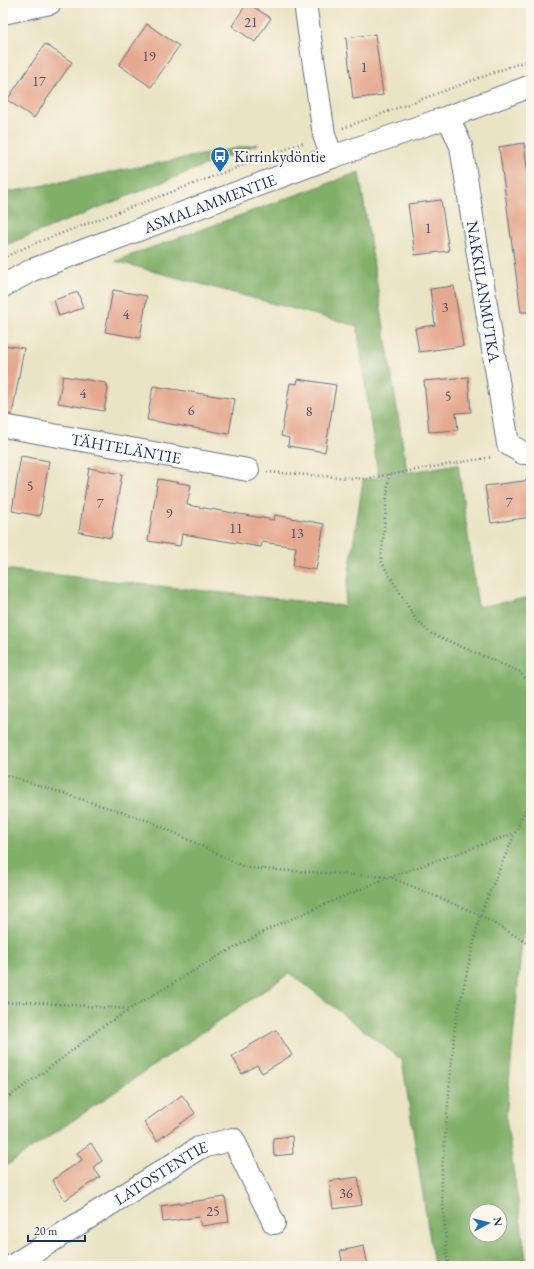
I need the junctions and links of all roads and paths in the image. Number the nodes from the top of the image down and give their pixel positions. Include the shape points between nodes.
1 (50, 3) edge
2 (305, 3) edge
3 (3, 12) edge
4 (531, 59) edge
5 (531, 86) edge
6 (448, 117) junction
7 (324, 135) junction
8 (332, 157) junction
9 (3, 258) edge
10 (3, 286) edge
11 (3, 426) edge
12 (531, 453) edge
13 (496, 457) dead end
14 (248, 470) joint
15 (389, 474) junction
16 (531, 685) edge
17 (3, 774) edge
18 (531, 796) edge
19 (515, 833) junction
20 (390, 877) junction
21 (480, 915) junction
22 (531, 945) edge
23 (3, 1003) edge
24 (130, 1009) junction
25 (3, 1101) edge
26 (274, 1223) dead end
27 (12, 1266) edge
28 (448, 1266) edge

1 - 3 street
2 - 7 street
4 - 7 path, ASMALAMMENTIE
5 - 6 street, ASMALAMMENTIE
6 - 8 street, ASMALAMMENTIE
6 - 12 street, NAKKILANMUTKA via 461,146 508,444 523,453
7 - 8 street
7 - 9 path, ASMALAMMENTIE via 33,244
8 - 10 street, ASMALAMMENTIE via 32,270
11 - 14 street, TÄHTELÄNTIE
13 - 15 path
14 - 15 path via 364,479
15 - 16 path via 381,561 416,618 430,633 520,672
17 - 20 path via 152,822 246,868
18 - 19 path
19 - 20 path
19 - 21 path
20 - 21 path
20 - 24 path via 277,925 215,958
21 - 22 path
21 - 28 path via 454,1025 441,1182
23 - 24 path via 27,1002
24 - 25 path
26 - 27 street, LATOSTENTIE via 233,1139 199,1148

